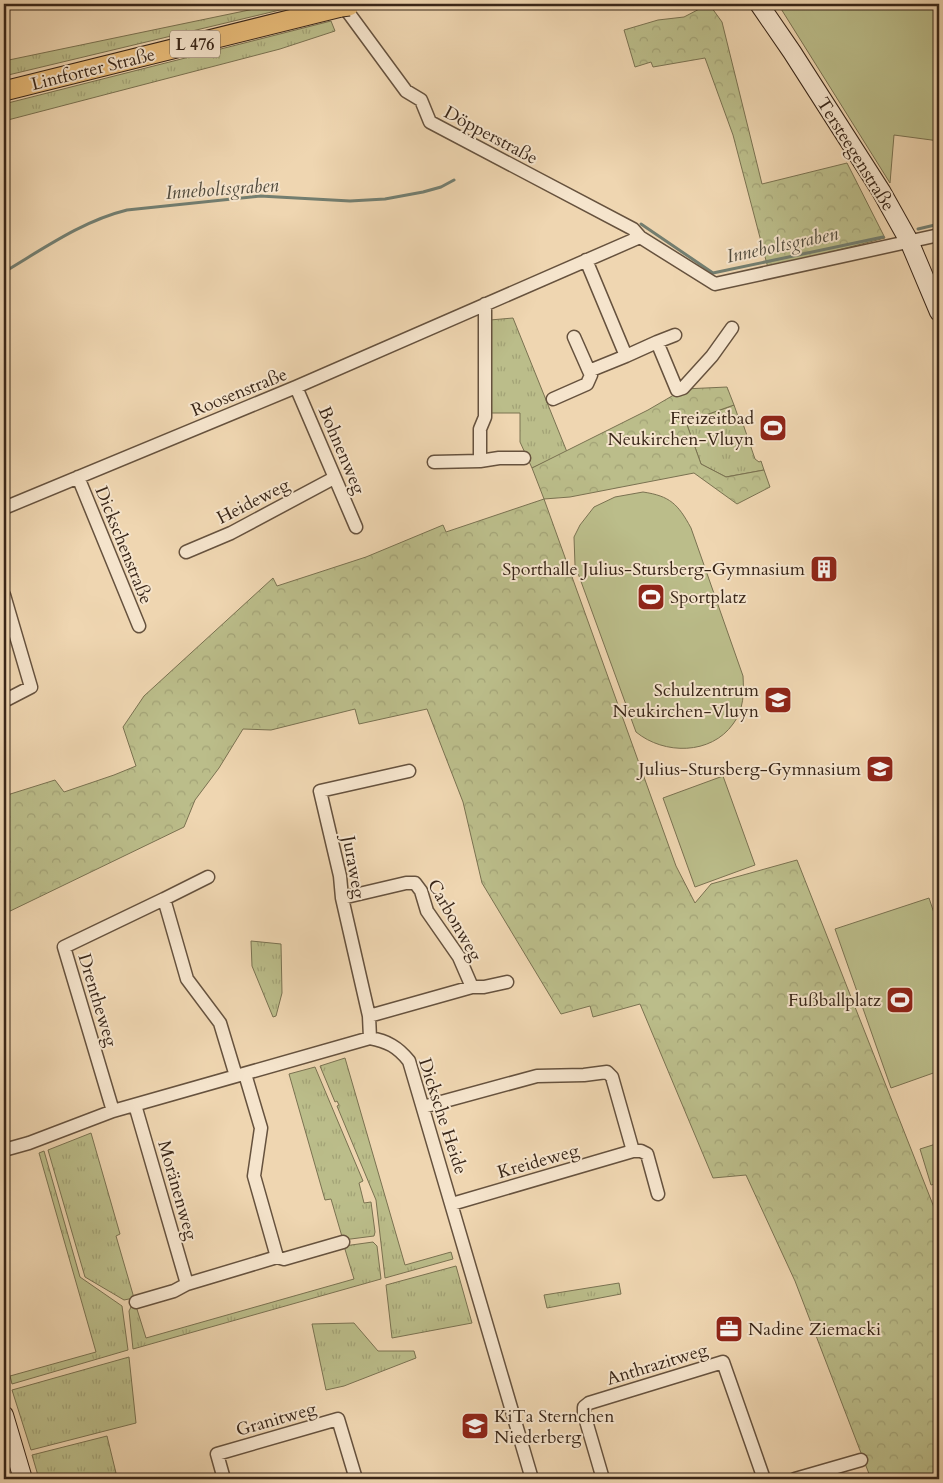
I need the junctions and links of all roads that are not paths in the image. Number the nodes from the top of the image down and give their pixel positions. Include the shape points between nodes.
1 (759, 4) edge
2 (348, 5) edge
3 (4, 91) edge
4 (939, 234) edge
5 (640, 237) junction
6 (909, 241) junction
7 (586, 260) junction
8 (485, 304) junction
9 (939, 312) edge
10 (732, 328) dead end
11 (675, 335) dead end
12 (574, 338) dead end
13 (657, 342) junction
14 (626, 356) junction
15 (589, 371) junction
16 (296, 387) junction
17 (553, 398) dead end
18 (524, 458) dead end
19 (480, 461) junction
20 (434, 462) dead end
21 (78, 477) junction
22 (334, 478) junction
23 (4, 508) edge
24 (356, 527) dead end
25 (186, 552) dead end
26 (4, 595) edge
27 (139, 626) dead end
28 (4, 701) edge
29 (408, 771) dead end
30 (208, 877) dead end
31 (342, 898) junction
32 (164, 899) junction
33 (507, 982) dead end
34 (472, 987) junction
35 (369, 1016) junction
36 (370, 1038) junction
37 (241, 1075) junction
38 (136, 1105) junction
39 (423, 1108) junction
40 (113, 1111) junction
41 (4, 1150) edge
42 (633, 1151) junction
43 (658, 1194) dead end
44 (452, 1204) junction
45 (343, 1242) dead end
46 (276, 1257) junction
47 (187, 1284) junction
48 (136, 1302) dead end
49 (4, 1415) edge
50 (4, 1449) edge
51 (862, 1460) dead end
52 (13, 1479) edge
53 (23, 1479) edge
54 (224, 1479) edge
55 (356, 1479) edge
56 (532, 1479) edge
57 (603, 1479) edge
58 (764, 1479) edge
59 (795, 1479) edge

1 - 6 street, Tersteegenstraße via 855,149
2 - 3 main road, Lintforter Straße / L 476
2 - 5 street, Döpperstraße via 406,91 421,100 430,122 633,229
4 - 6 street
5 - 6 street via 715,284
5 - 7 street, Roosenstraße
6 - 9 street, Tersteegenstraße
7 - 8 street, Roosenstraße
7 - 14 street
8 - 16 street, Roosenstraße
8 - 19 street via 485,418 480,429
10 - 13 street via 712,356 683,388 677,390
11 - 13 street
12 - 15 street
13 - 14 street
14 - 15 street
15 - 17 street via 587,384
16 - 21 street, Roosenstraße
16 - 22 street, Bohnenweg
18 - 19 street
19 - 20 street
21 - 23 street, Roosenstraße
21 - 27 street, Dickschenstraße
22 - 24 street, Bohnenweg
22 - 25 street, Heideweg via 231,533
26 - 28 street via 31,687
29 - 31 street, Juraweg via 320,791
30 - 32 street, Drentheweg
31 - 34 street, Carbonweg via 416,883 427,911 459,957
31 - 35 street, Juraweg
32 - 37 street via 187,979 220,1023
32 - 40 street, Drentheweg via 64,947
33 - 34 street, Carbonweg
34 - 35 street, Carbonweg
35 - 36 street, Juraweg
36 - 37 street
36 - 39 street, Dicksche Heide via 394,1046 409,1061
37 - 38 street
37 - 46 street via 261,1128 254,1176
38 - 40 street
38 - 47 street, Moränenweg
39 - 42 street via 537,1076 607,1072 612,1078
39 - 44 street, Dicksche Heide
40 - 41 street
42 - 43 street via 647,1154
42 - 44 street, Kreideweg
44 - 56 street, Dicksche Heide
45 - 46 street via 284,1259
46 - 47 street
47 - 48 street
49 - 53 street
50 - 52 street
51 - 59 street
54 - 55 street, Granitweg via 217,1454 338,1419
57 - 58 street, Anthrazitweg via 584,1407 723,1362

